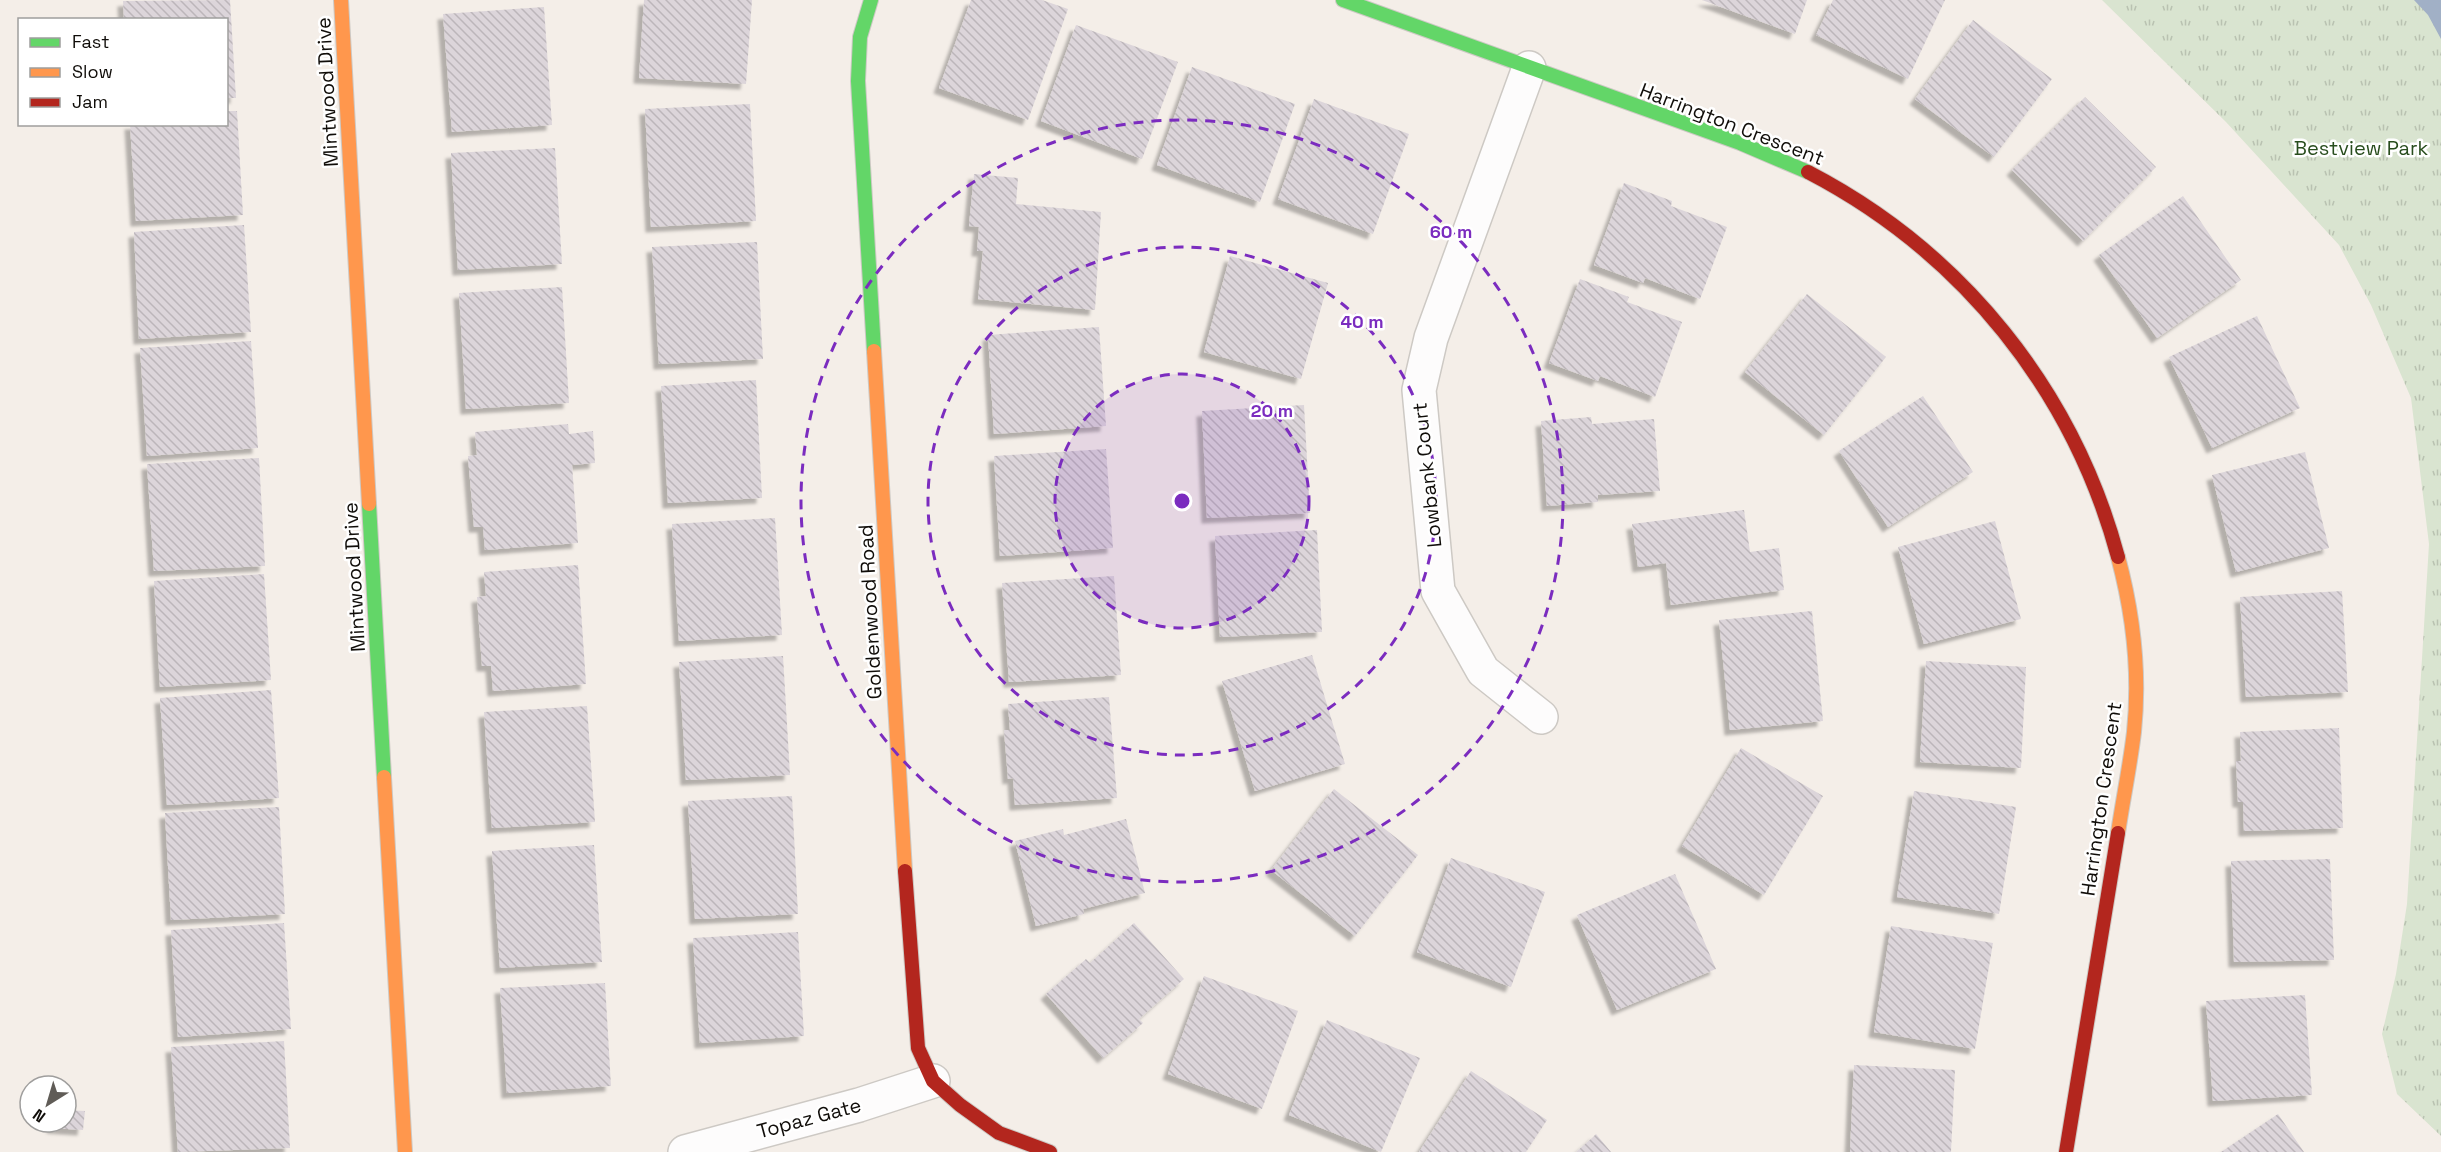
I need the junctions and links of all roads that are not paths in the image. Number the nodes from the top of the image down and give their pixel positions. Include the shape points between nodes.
1 (341, 0) edge
2 (871, 0) edge
3 (1343, 0) edge
4 (1529, 68) junction
5 (1541, 717) dead end
6 (933, 1081) junction
7 (405, 1152) edge
8 (685, 1152) edge
9 (1050, 1152) edge
10 (2066, 1152) edge

1 - 7 street, Mintwood Drive
2 - 6 street, Goldenwood Road via 860,37 859,93 914,1017 918,1048
3 - 4 street, Harrington Crescent
4 - 5 street, Lowbank Court via 1431,338 1419,390 1438,591 1483,671
4 - 10 street, Harrington Crescent via 1756,150 1830,183 1884,217 1976,296 2044,383 2077,441 2101,499 2118,559 2131,622 2135,678 2134,731
6 - 8 street, Topaz Gate
6 - 9 street, Goldenwood Road via 999,1133

